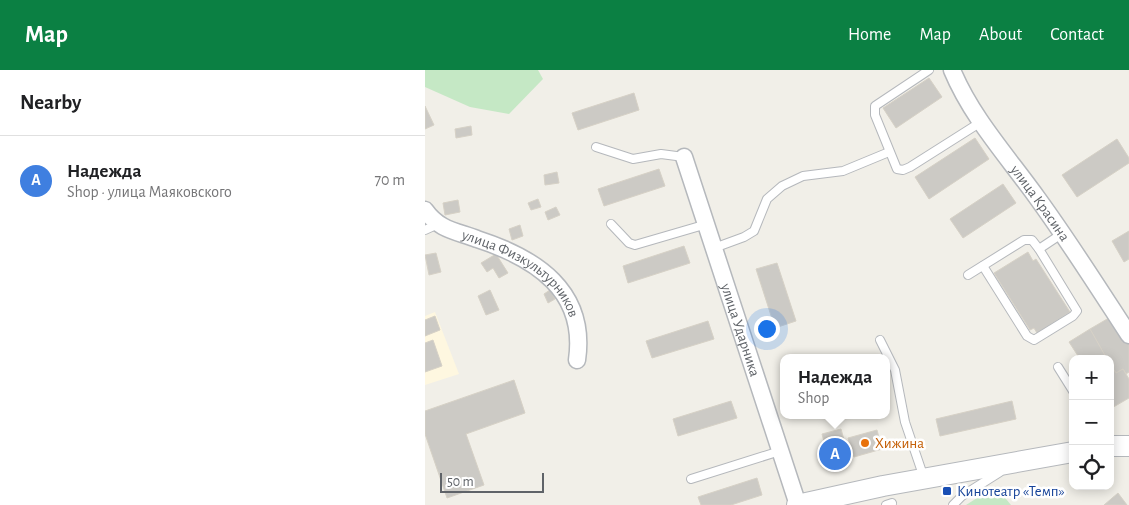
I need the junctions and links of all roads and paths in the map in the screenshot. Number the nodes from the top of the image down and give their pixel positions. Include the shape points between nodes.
1 (929, 70) edge
2 (952, 70) edge
3 (981, 122) junction
4 (596, 147) dead end
5 (889, 152) junction
6 (684, 157) joint
7 (425, 210) edge
8 (611, 224) dead end
9 (707, 224) junction
10 (431, 227) edge
11 (1063, 233) junction
12 (714, 248) junction
13 (1039, 249) junction
14 (983, 266) junction
15 (968, 276) dead end
16 (1129, 335) edge
17 (880, 340) dead end
18 (887, 354) edge
19 (577, 360) dead end
20 (890, 360) edge
21 (1058, 366) dead end
22 (1069, 384) edge
23 (1114, 446) edge
24 (1129, 446) edge
25 (780, 451) junction
26 (1069, 453) edge
27 (1013, 461) junction
28 (924, 478) junction
29 (691, 479) dead end
30 (801, 504) edge
31 (953, 505) edge

1 - 5 lane via 875,106 875,116
2 - 3 street, улица Красина
3 - 5 lane via 903,170 895,165
3 - 11 street, улица Красина
4 - 6 lane via 633,159 661,154
5 - 12 lane via 843,171 803,176 782,186 767,199 754,231 744,238
6 - 9 street, улица Ударника
7 - 10 street, улица Физкультурников
8 - 9 lane via 635,245
9 - 12 street, улица Ударника
10 - 19 street, улица Физкультурников via 476,238 537,267 554,280 573,312 578,341
11 - 13 lane
11 - 16 street, улица Красина
12 - 25 street, улица Ударника
13 - 14 lane via 1032,240 1025,240
13 - 14 lane via 1077,311 1034,340 1027,336
14 - 15 lane
17 - 18 lane
20 - 28 lane via 895,370 905,422
21 - 22 lane
23 - 24 street
25 - 29 lane
25 - 30 street, улица Ударника
26 - 27 street
27 - 28 street
27 - 31 lane
28 - 30 street

